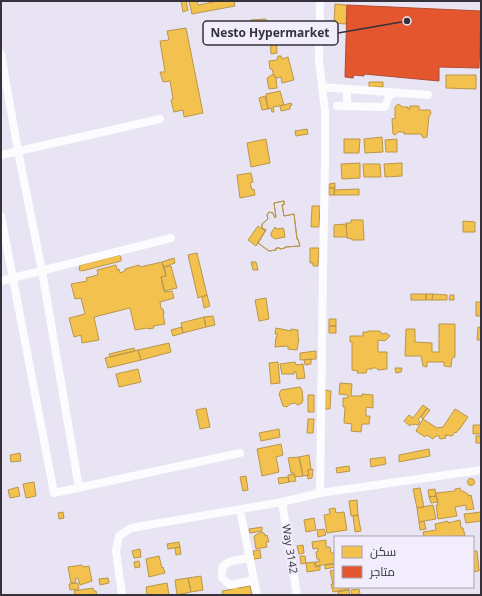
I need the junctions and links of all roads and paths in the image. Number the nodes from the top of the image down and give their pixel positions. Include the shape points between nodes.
1 (320, 1) edge
2 (1, 54) edge
3 (322, 87) junction
4 (347, 89) junction
5 (394, 93) junction
6 (428, 95) dead end
7 (338, 106) dead end
8 (347, 106) junction
9 (160, 119) dead end
10 (18, 151) junction
11 (1, 155) edge
12 (1, 216) edge
13 (171, 238) dead end
14 (42, 271) junction
15 (13, 278) junction
16 (1, 281) edge
17 (240, 453) dead end
18 (481, 470) edge
19 (79, 488) junction
20 (320, 493) junction
21 (282, 502) junction
22 (240, 510) junction
23 (250, 558) junction
24 (254, 580) junction
25 (122, 595) edge
26 (257, 595) edge
27 (297, 595) edge

1 - 3 street via 319,61
2 - 10 street
3 - 4 street
3 - 20 street via 325,111 325,161
4 - 5 street
4 - 8 street
5 - 6 street
5 - 8 street via 389,96 385,107
7 - 8 street
9 - 10 street
10 - 11 street
10 - 14 street
12 - 15 street
13 - 14 street
14 - 15 street
14 - 19 street
15 - 16 street
15 - 19 street via 54,493
17 - 19 street
18 - 20 street
20 - 21 street
21 - 22 street
21 - 27 street, Way 3142
22 - 23 street
22 - 25 street via 131,528 119,536 116,551
23 - 24 street
23 - 24 street via 228,562 221,571 222,578 230,585
24 - 26 street

